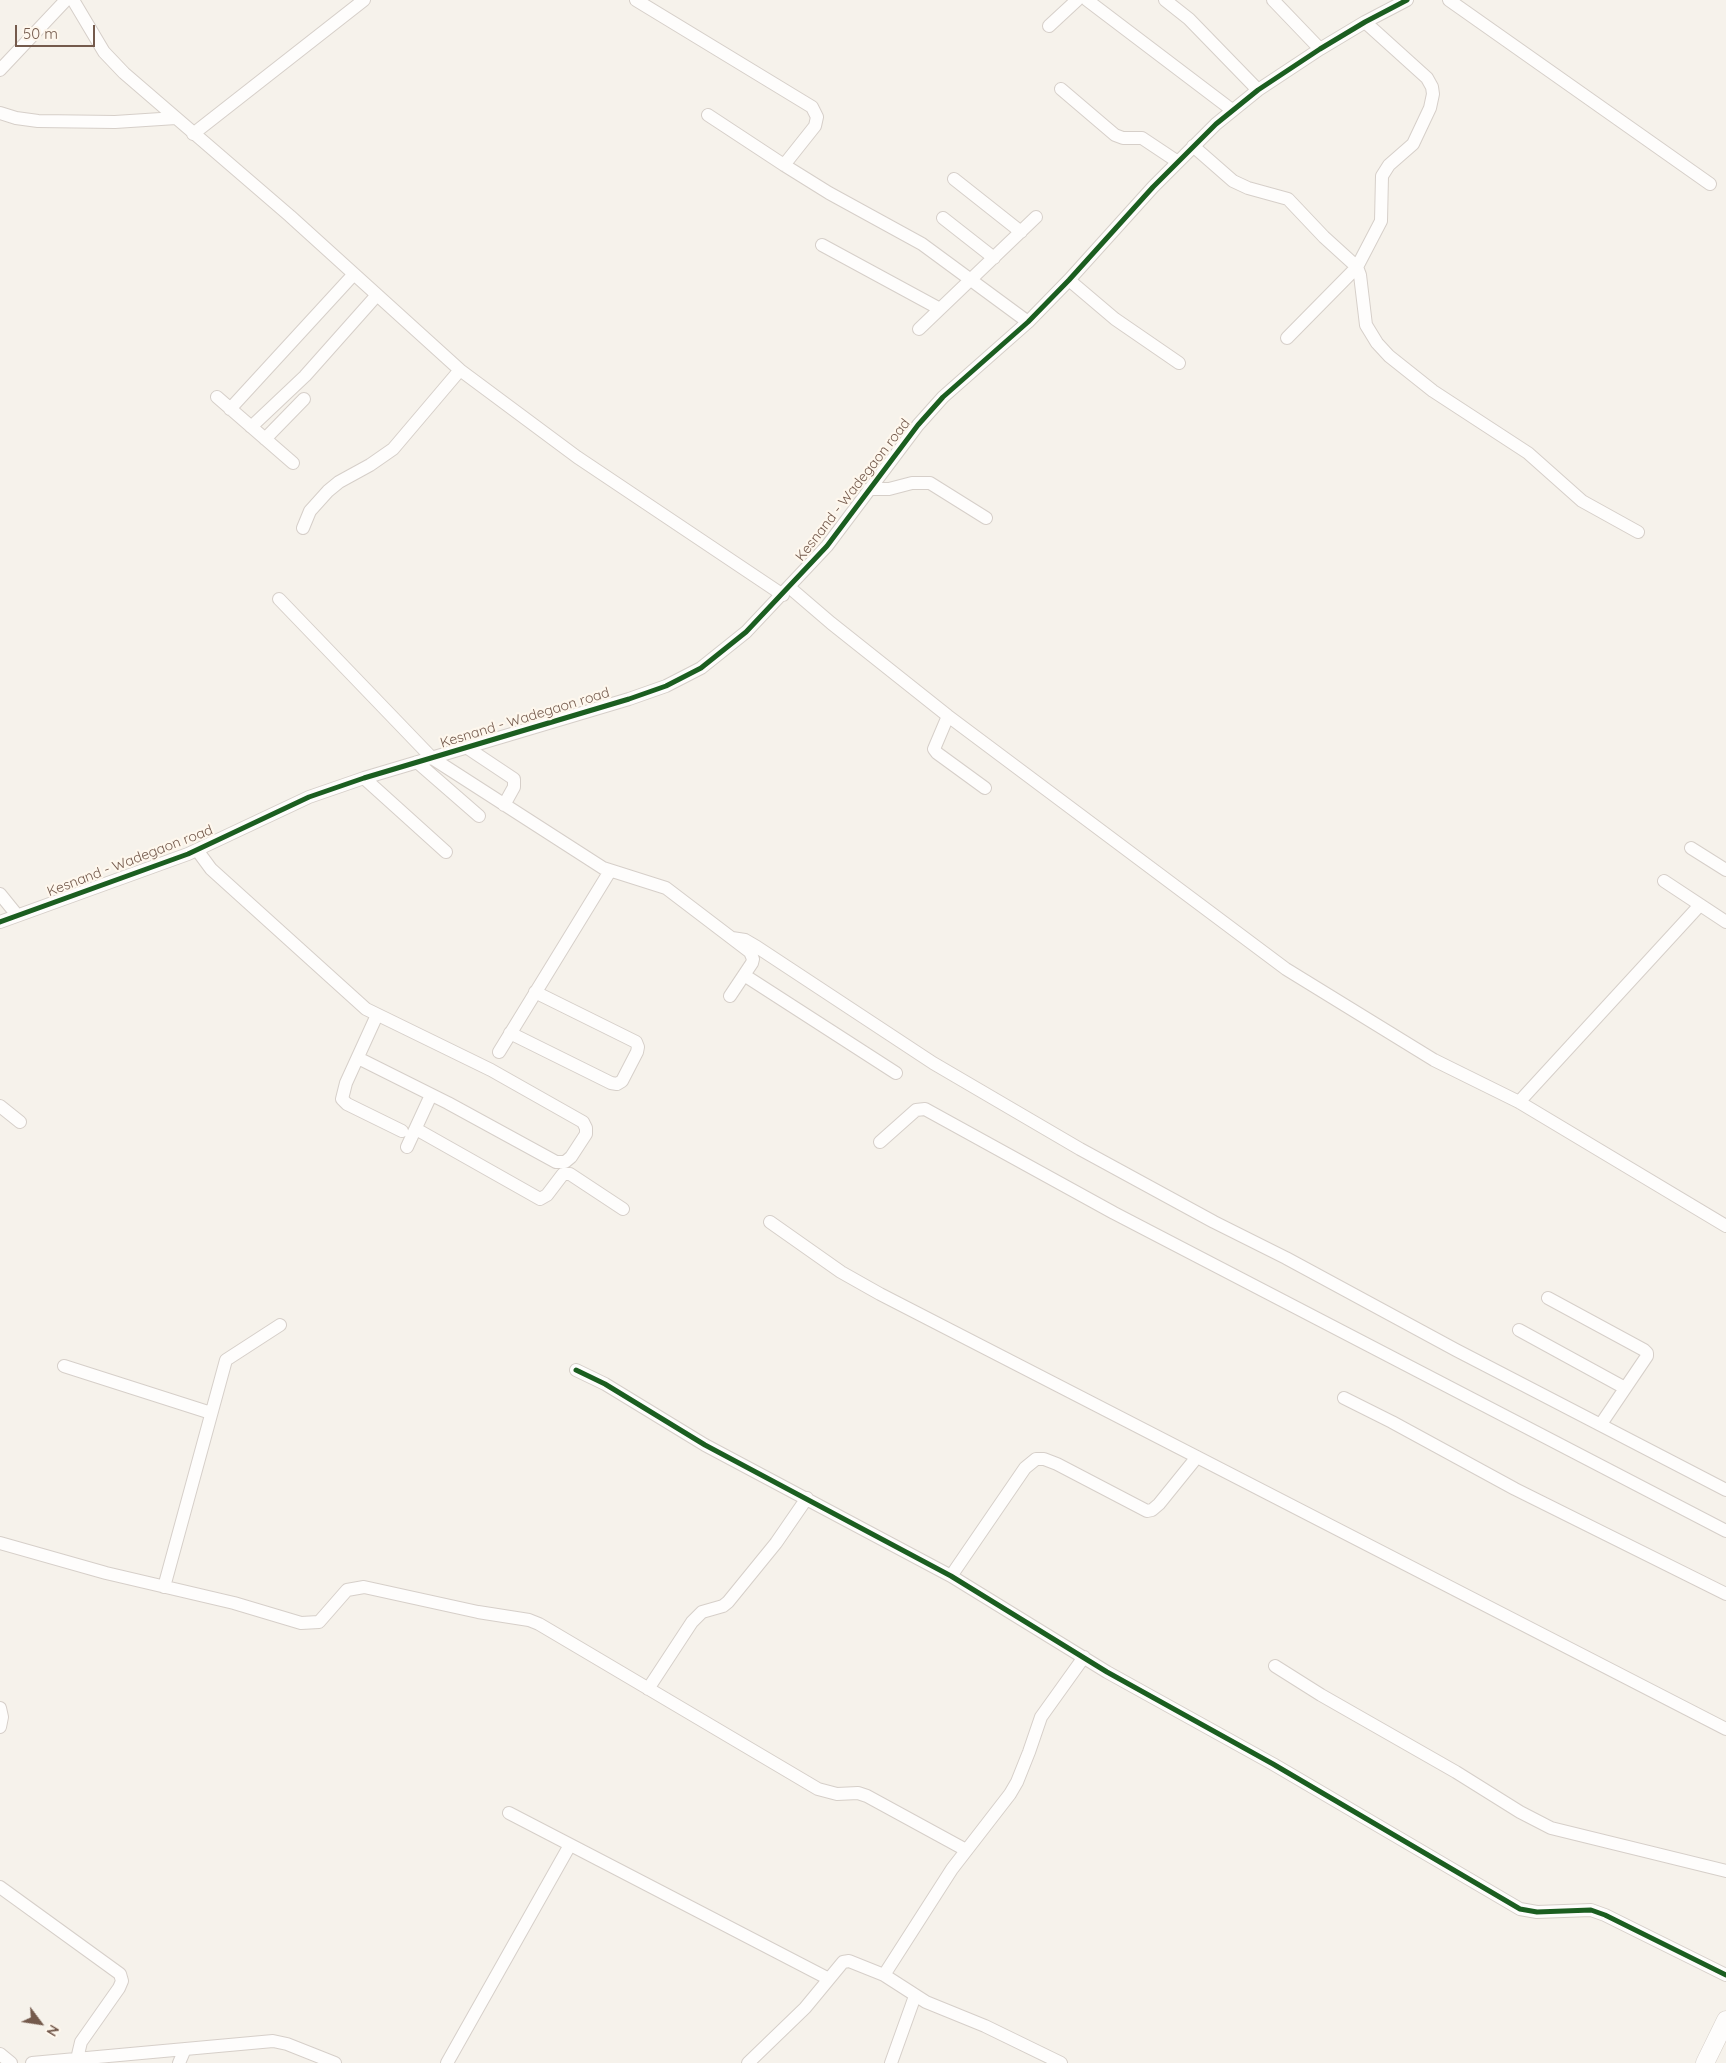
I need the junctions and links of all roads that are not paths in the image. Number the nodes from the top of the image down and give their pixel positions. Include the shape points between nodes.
1 (66, 0) edge
2 (73, 0) edge
3 (364, 0) edge
4 (636, 0) edge
5 (1077, 0) edge
6 (1087, 0) edge
7 (1165, 0) edge
8 (1273, 0) edge
9 (1407, 0) edge
10 (1449, 0) edge
11 (1365, 22) junction
12 (1049, 26) dead end
13 (1320, 49) junction
14 (0, 70) edge
15 (1061, 89) dead end
16 (1258, 90) junction
17 (1232, 110) junction
18 (0, 113) edge
19 (708, 115) dead end
20 (176, 118) junction
21 (193, 134) junction
22 (1194, 146) junction
23 (1178, 162) junction
24 (784, 166) junction
25 (954, 179) dead end
26 (1710, 184) dead end
27 (1036, 217) dead end
28 (943, 218) dead end
29 (1021, 232) junction
30 (822, 245) dead end
31 (994, 258) junction
32 (1356, 267) junction
33 (354, 274) junction
34 (972, 279) junction
35 (1069, 280) junction
36 (377, 295) junction
37 (940, 309) junction
38 (1028, 322) junction
39 (919, 328) dead end
40 (1287, 338) dead end
41 (1179, 363) dead end
42 (460, 370) junction
43 (217, 397) dead end
44 (304, 399) dead end
45 (230, 409) junction
46 (251, 427) junction
47 (265, 439) junction
48 (293, 463) dead end
49 (869, 489) junction
50 (986, 518) dead end
51 (303, 528) dead end
52 (1638, 532) dead end
53 (786, 591) junction
54 (279, 600) dead end
55 (948, 716) junction
56 (466, 747) junction
57 (432, 758) junction
58 (417, 762) junction
59 (364, 778) junction
60 (986, 788) dead end
61 (504, 805) junction
62 (480, 816) dead end
63 (1691, 848) dead end
64 (197, 850) junction
65 (446, 852) dead end
66 (1726, 870) edge
67 (610, 871) junction
68 (1664, 881) dead end
69 (0, 894) edge
70 (1700, 905) junction
71 (17, 915) junction
72 (0, 922) edge
73 (1726, 922) edge
74 (732, 938) junction
75 (744, 975) junction
76 (535, 992) junction
77 (730, 996) dead end
78 (377, 1016) junction
79 (510, 1033) junction
80 (499, 1052) dead end
81 (358, 1058) junction
82 (896, 1073) dead end
83 (431, 1095) junction
84 (1519, 1102) junction
85 (0, 1106) edge
86 (20, 1122) dead end
87 (416, 1129) junction
88 (402, 1131) dead end
89 (880, 1142) dead end
90 (407, 1147) dead end
91 (565, 1168) junction
92 (623, 1209) dead end
93 (770, 1222) dead end
94 (1726, 1226) edge
95 (1548, 1298) dead end
96 (280, 1325) dead end
97 (1520, 1330) dead end
98 (64, 1366) dead end
99 (576, 1370) dead end
100 (1625, 1388) junction
101 (1344, 1398) dead end
102 (211, 1413) junction
103 (1601, 1424) junction
104 (1197, 1457) junction
105 (1726, 1490) edge
106 (807, 1498) junction
107 (1726, 1531) edge
108 (0, 1543) edge
109 (951, 1576) junction
110 (164, 1587) junction
111 (1726, 1594) edge
112 (1084, 1657) junction
113 (1276, 1666) dead end
114 (648, 1689) junction
115 (0, 1708) edge
116 (0, 1727) edge
117 (1726, 1728) edge
118 (509, 1813) dead end
119 (570, 1845) junction
120 (966, 1850) junction
121 (1726, 1871) edge
122 (0, 1887) edge
123 (884, 1975) junction
124 (1726, 1975) edge
125 (829, 1979) junction
126 (915, 1996) junction
127 (1726, 2020) edge
128 (185, 2049) junction
129 (0, 2054) edge
130 (77, 2059) junction
131 (11, 2063) edge
132 (32, 2063) edge
133 (179, 2063) edge
134 (335, 2063) edge
135 (448, 2063) edge
136 (748, 2063) edge
137 (891, 2063) edge
138 (1060, 2063) edge
139 (1705, 2063) edge

1 - 14 street
2 - 20 street via 104,52
3 - 21 street
4 - 24 street via 812,108 817,116 814,126
5 - 12 street
6 - 17 street
7 - 16 street via 1189,19
8 - 13 street
9 - 11 street, Kesnand - Wadegaon road
10 - 26 street
11 - 13 street, Kesnand - Wadegaon road
11 - 32 street via 1427,78 1433,94 1413,144 1388,165 1382,176 1381,221
13 - 16 street, Kesnand - Wadegaon road
15 - 23 street via 1115,135 1142,138
16 - 17 street, Kesnand - Wadegaon road
17 - 22 street, Kesnand - Wadegaon road
18 - 20 street via 38,121 115,122
19 - 24 street
20 - 21 street
21 - 33 street
22 - 23 street, Kesnand - Wadegaon road
22 - 32 street via 1233,181 1288,199
23 - 35 street, Kesnand - Wadegaon road
24 - 34 street via 922,244
25 - 29 street
27 - 29 street
28 - 31 street
29 - 31 street
30 - 37 street
31 - 34 street
32 - 40 street
32 - 52 street via 1360,275 1366,325 1389,356 1433,391 1528,453 1592,508
33 - 36 street
33 - 45 street
34 - 37 street
34 - 38 street
35 - 38 street, Kesnand - Wadegaon road
35 - 41 street via 1116,319
36 - 42 street
36 - 46 street via 305,376
37 - 39 street
38 - 49 street, Kesnand - Wadegaon road via 943,397
42 - 51 street via 393,449 328,491 310,511
42 - 53 street via 577,457
43 - 45 street
44 - 47 street
45 - 46 street
46 - 47 street
47 - 48 street
49 - 50 street via 930,483
49 - 53 street, Kesnand - Wadegaon road via 827,546
53 - 55 street
53 - 56 street, Kesnand - Wadegaon road via 722,652 701,668 666,686
54 - 57 street
55 - 60 street via 934,749
55 - 84 street via 1286,968 1434,1060
56 - 57 street, Kesnand - Wadegaon road
56 - 61 street via 514,779 514,787
57 - 58 street, Kesnand - Wadegaon road
57 - 61 street
58 - 59 street, Kesnand - Wadegaon road
58 - 62 street
59 - 64 street, Kesnand - Wadegaon road via 309,797
59 - 65 street
61 - 67 street
63 - 66 street
64 - 71 street, Kesnand - Wadegaon road
64 - 78 street via 211,869 346,992
67 - 74 street via 666,888
67 - 76 street
68 - 70 street
69 - 71 street
70 - 73 street
70 - 84 street
71 - 72 street, Kesnand - Wadegaon road
74 - 75 street via 753,956
74 - 103 street via 750,943 934,1063 1080,1149
75 - 77 street
75 - 82 street
76 - 79 street
76 - 79 street via 636,1042 637,1052 622,1080 617,1084 611,1083
78 - 81 street
78 - 91 street via 491,1070 583,1122 586,1134
79 - 80 street
81 - 83 street
81 - 88 street via 342,1099
83 - 87 street
83 - 91 street
84 - 94 street
85 - 86 street
87 - 90 street
87 - 91 street via 540,1199 547,1196
89 - 107 street via 916,1110 925,1109 1114,1213
91 - 92 street
93 - 104 street via 841,1272 880,1294
95 - 100 street via 1646,1351 1647,1356
96 - 102 street via 226,1360
97 - 100 street
98 - 102 street
99 - 106 street via 705,1445
100 - 103 street
101 - 111 street via 1515,1489
102 - 110 street
103 - 105 street
104 - 109 street via 1159,1504 1147,1511 1058,1464 1036,1459 1025,1468
104 - 117 street
106 - 109 street
106 - 114 street via 776,1543 728,1602 702,1612 692,1622
108 - 110 street
109 - 112 street
110 - 114 street via 301,1623 319,1622 346,1590 364,1586 529,1620
112 - 120 street via 1041,1717 1010,1794
112 - 124 street via 1520,1909 1537,1912 1591,1910
113 - 121 street via 1551,1828
114 - 120 street via 818,1788 837,1794 867,1796
115 - 116 street
118 - 119 street
119 - 125 street
119 - 135 street
120 - 123 street
122 - 130 street via 120,1974 119,1988 81,2042
123 - 125 street via 849,1961 843,1962
123 - 126 street
125 - 136 street via 805,2008
126 - 137 street
126 - 138 street
127 - 139 main road
128 - 130 street
128 - 133 street
128 - 134 street via 273,2041
129 - 131 street
130 - 132 street

